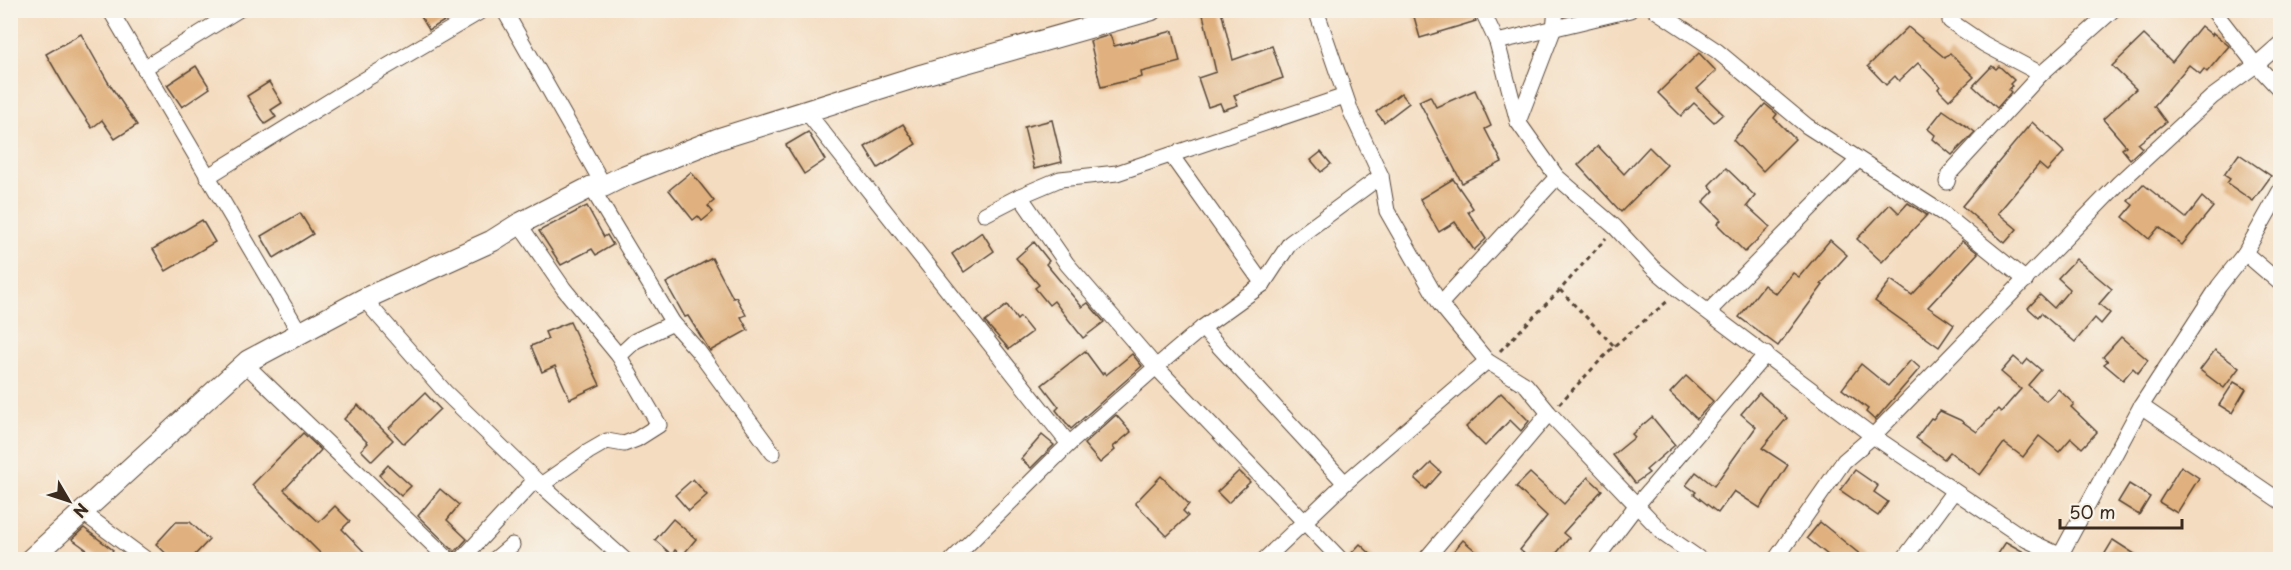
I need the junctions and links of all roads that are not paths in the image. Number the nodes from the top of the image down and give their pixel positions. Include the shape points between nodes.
1 (110, 10) edge
2 (238, 10) edge
3 (483, 10) edge
4 (504, 10) edge
5 (1151, 10) edge
6 (1316, 10) edge
7 (1482, 10) edge
8 (1556, 10) edge
9 (1565, 10) edge
10 (1630, 10) edge
11 (1655, 10) edge
12 (2113, 10) edge
13 (2213, 10) edge
14 (1950, 21) dead end
15 (1582, 22) junction
16 (1554, 28) junction
17 (1497, 42) junction
18 (2280, 44) edge
19 (2256, 65) junction
20 (144, 68) junction
21 (2041, 74) junction
22 (2280, 90) edge
23 (1345, 96) junction
24 (806, 111) junction
25 (1518, 122) junction
26 (1171, 154) junction
27 (1858, 160) junction
28 (1381, 176) junction
29 (207, 177) junction
30 (1557, 177) junction
31 (1947, 182) dead end
32 (597, 186) junction
33 (2280, 191) edge
34 (1020, 196) junction
35 (985, 214) dead end
36 (519, 224) junction
37 (2245, 253) junction
38 (2026, 280) junction
39 (2280, 283) edge
40 (1263, 284) junction
41 (364, 300) junction
42 (1440, 304) junction
43 (1709, 311) junction
44 (674, 323) junction
45 (1202, 328) junction
46 (300, 333) junction
47 (1766, 354) junction
48 (619, 356) junction
49 (1487, 361) junction
50 (245, 364) junction
51 (1156, 367) junction
52 (2140, 406) junction
53 (1549, 413) junction
54 (1873, 436) junction
55 (1069, 444) junction
56 (773, 453) dead end
57 (538, 482) junction
58 (1345, 483) junction
59 (1954, 490) junction
60 (2280, 501) edge
61 (1636, 506) junction
62 (82, 512) junction
63 (1304, 520) junction
64 (512, 545) dead end
65 (958, 557) edge
66 (2065, 557) edge
67 (30, 560) edge
68 (147, 560) edge
69 (448, 560) edge
70 (461, 560) edge
71 (494, 560) edge
72 (625, 560) edge
73 (1264, 560) edge
74 (1341, 560) edge
75 (1425, 560) edge
76 (1595, 560) edge
77 (1701, 560) edge
78 (1775, 560) edge
79 (1903, 560) edge

1 - 20 street
2 - 20 street
3 - 29 street
4 - 32 street
5 - 24 street
6 - 23 street
7 - 17 street
8 - 16 street
9 - 15 street
10 - 15 street
11 - 27 street via 1717,51 1807,126
12 - 21 street
13 - 19 street
14 - 21 street
15 - 16 street
16 - 17 street
16 - 25 street
17 - 25 street
18 - 19 street
19 - 22 street
19 - 38 street via 2212,97 2119,183
20 - 29 street
21 - 31 street via 1949,174
23 - 26 street
23 - 28 street
24 - 32 street via 718,139
24 - 55 street
25 - 30 street
26 - 34 street via 1117,173 1060,180
26 - 40 street
27 - 38 street via 1944,214
27 - 43 street
28 - 40 street via 1290,243
28 - 42 street via 1387,211
29 - 46 street
30 - 42 street
30 - 43 street via 1615,227 1652,267
32 - 36 street
32 - 44 street
33 - 37 street
34 - 35 street
34 - 51 street via 1067,264
36 - 41 street via 492,241
36 - 48 street via 564,289
37 - 39 street
37 - 52 street
38 - 54 street
40 - 45 street
41 - 46 street
41 - 57 street via 445,392
42 - 49 street
43 - 47 street
44 - 48 street via 635,341
44 - 56 street
45 - 51 street
45 - 58 street
46 - 50 street
47 - 54 street
47 - 61 street
48 - 57 street via 659,424 624,444 607,441
49 - 53 street via 1526,385
49 - 58 street
50 - 62 street
50 - 69 street
51 - 55 street
51 - 63 street
52 - 60 street
52 - 66 street
53 - 61 street
53 - 75 street
54 - 59 street
54 - 78 street via 1844,461
55 - 65 street
57 - 70 street
57 - 72 street
58 - 63 street
59 - 66 street via 2027,540
59 - 79 street
61 - 76 street
61 - 77 street via 1665,535
62 - 67 street
62 - 68 street
63 - 73 street
63 - 74 street
64 - 71 street

